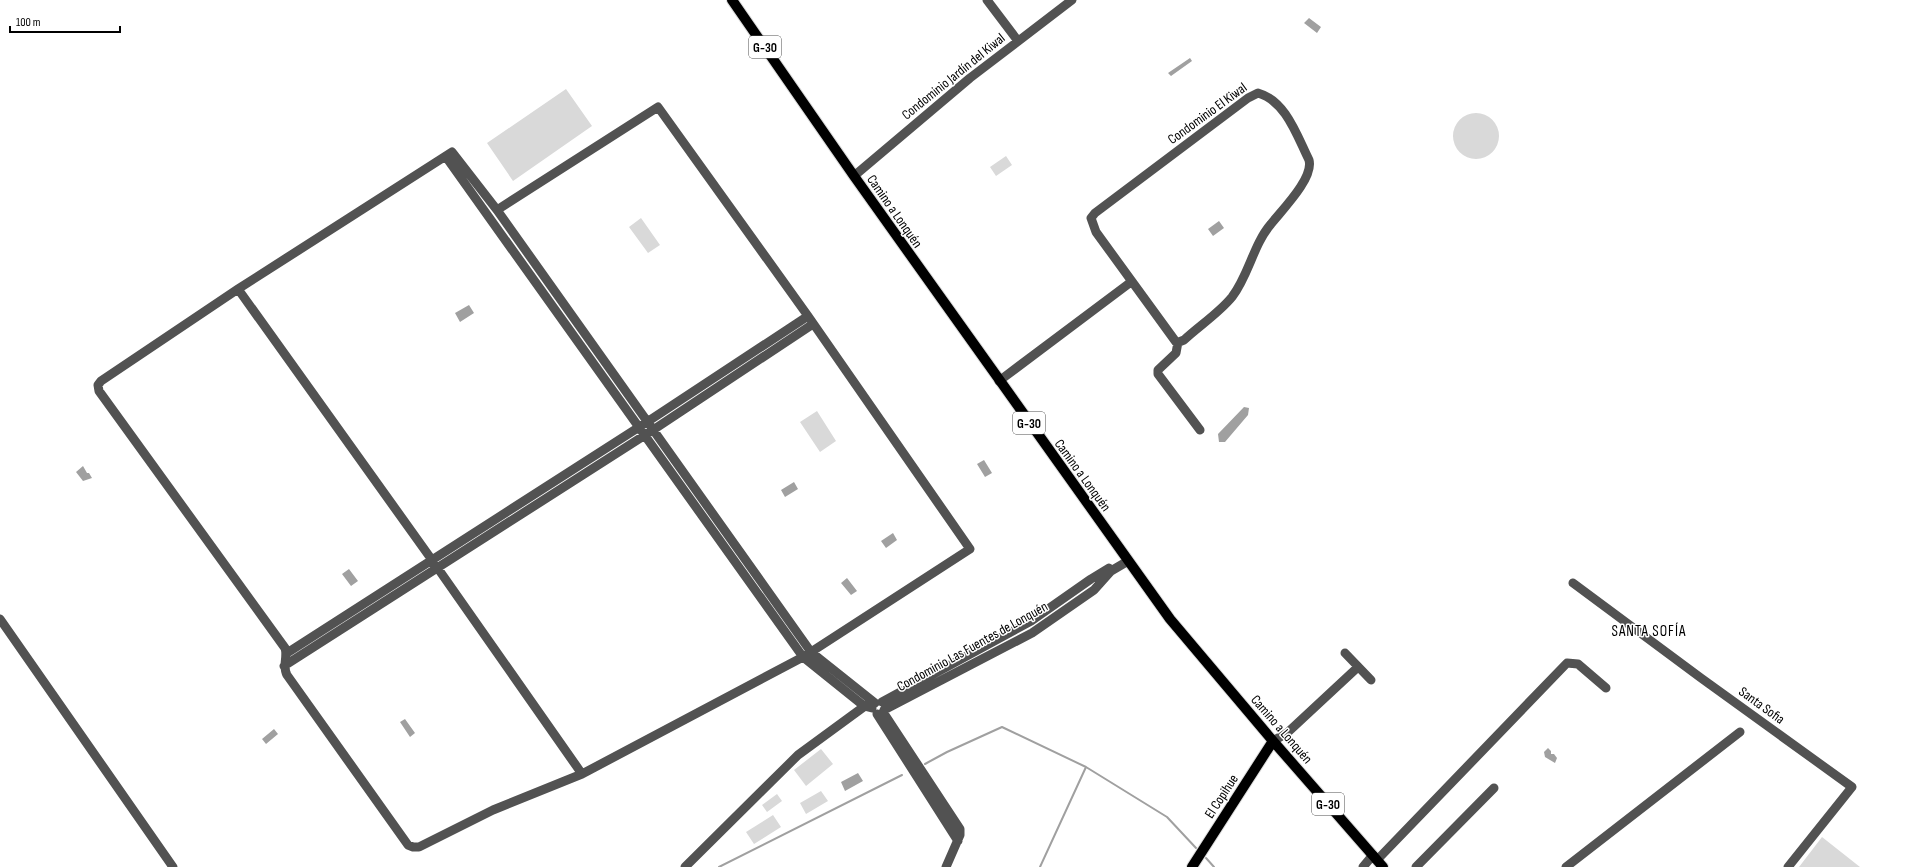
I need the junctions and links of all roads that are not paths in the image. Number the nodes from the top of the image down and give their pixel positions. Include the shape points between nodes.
1 (732, 0) edge
2 (987, 0) edge
3 (1072, 0) edge
4 (1018, 41) junction
5 (449, 154) junction
6 (854, 176) junction
7 (497, 210) junction
8 (1132, 282) junction
9 (238, 289) junction
10 (811, 320) junction
11 (1178, 342) junction
12 (999, 381) junction
13 (650, 426) junction
14 (1200, 430) dead end
15 (641, 432) junction
16 (1126, 559) junction
17 (435, 564) junction
18 (1573, 583) dead end
19 (0, 619) edge
20 (287, 653) junction
21 (1346, 653) dead end
22 (807, 655) junction
23 (284, 666) junction
24 (1358, 667) junction
25 (1371, 680) dead end
26 (1606, 688) dead end
27 (876, 707) junction
28 (1740, 732) dead end
29 (1273, 741) junction
30 (582, 774) junction
31 (1494, 788) dead end
32 (1378, 861) edge
33 (173, 867) edge
34 (685, 867) edge
35 (946, 867) edge
36 (1192, 867) edge
37 (1363, 867) edge
38 (1416, 867) edge
39 (1566, 867) edge
40 (1788, 867) edge

1 - 6 main road, Camino a Lonquén / G-30
2 - 4 street
3 - 4 street, Condominio Jardín del Kiwal
4 - 6 street, Condominio Jardín del Kiwal
5 - 7 street
5 - 9 street
5 - 15 street
6 - 12 main road, Camino a Lonquén / G-30
7 - 10 street via 658,107
7 - 13 street
8 - 11 street, Condominio El Kiwal
8 - 11 street, Condominio El Kiwal via 1093,227 1092,216 1251,95 1260,94 1277,104 1309,160 1308,174 1263,234 1231,298 1184,340
8 - 12 street
9 - 17 street
9 - 20 street via 101,381 98,388
10 - 13 street
10 - 22 street via 970,549
11 - 14 street via 1176,354 1158,370 1158,374
12 - 16 main road, Camino a Lonquén / G-30
13 - 15 street
13 - 22 street
15 - 17 street
15 - 22 street
16 - 27 street, Condominio Las Fuentes de Lonquén via 1035,619
16 - 29 main road, Camino a Lonquén / G-30 via 1178,629
17 - 20 street
17 - 23 street
17 - 30 street
18 - 40 street, Santa Sofia via 1852,788
19 - 33 street
20 - 23 street
21 - 24 street
22 - 27 street
22 - 30 street
23 - 30 street via 287,675 408,845 413,847 493,810
24 - 25 street
24 - 29 street via 1287,733
26 - 32 street via 1578,664 1567,663
27 - 34 street, Condominio Las Fuentes de Lonquén via 798,755
27 - 35 street via 960,829 958,841
28 - 39 street
29 - 32 main road, Camino a Lonquén / G-30
29 - 36 main road, El Copihue
31 - 38 street
32 - 37 street

